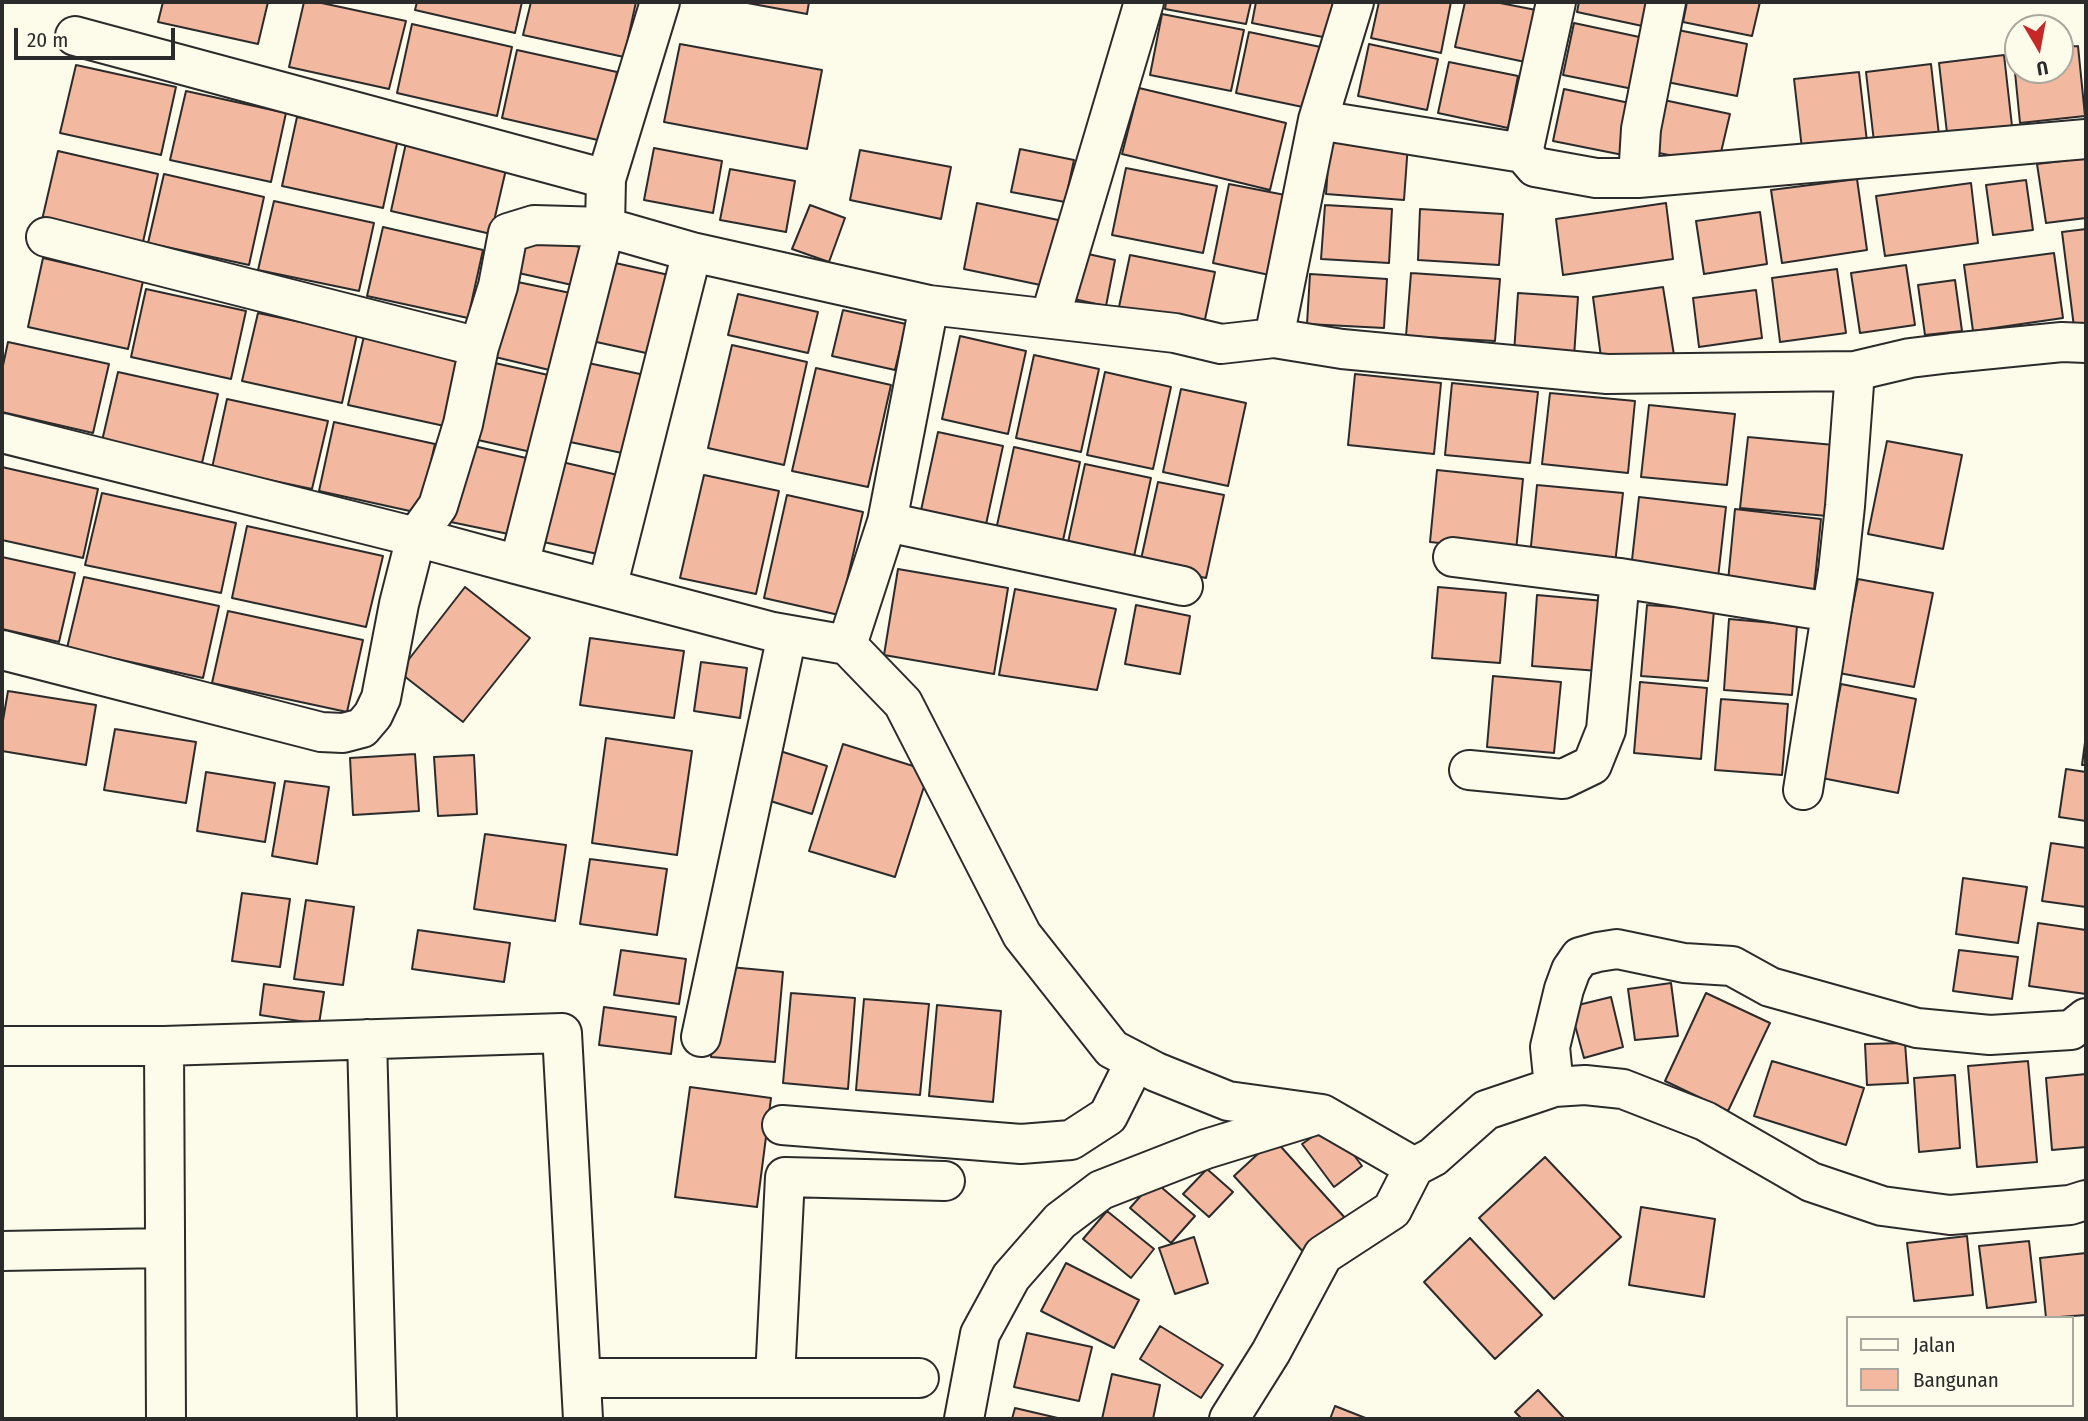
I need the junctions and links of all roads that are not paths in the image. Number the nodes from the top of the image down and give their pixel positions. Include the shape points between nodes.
1 (660, 2) edge
2 (1144, 2) edge
3 (1354, 2) edge
4 (1556, 2) edge
5 (1666, 2) edge
6 (75, 36) dead end
7 (1318, 120) junction
8 (2086, 139) edge
9 (1523, 153) junction
10 (1638, 177) junction
11 (606, 179) junction
12 (605, 227) junction
13 (46, 237) dead end
14 (692, 252) junction
15 (929, 305) junction
16 (1050, 318) junction
17 (1273, 338) junction
18 (2086, 343) edge
19 (479, 347) junction
20 (1855, 371) junction
21 (2, 433) edge
22 (887, 522) junction
23 (416, 537) junction
24 (1453, 557) dead end
25 (519, 565) junction
26 (1620, 578) junction
27 (1183, 586) dead end
28 (607, 588) junction
29 (1831, 612) junction
30 (787, 635) junction
31 (847, 645) junction
32 (2, 650) edge
33 (1469, 770) dead end
34 (1803, 790) dead end
35 (2086, 1018) edge
36 (701, 1037) dead end
37 (367, 1039) junction
38 (2, 1046) edge
39 (164, 1046) junction
40 (1135, 1062) junction
41 (1554, 1087) junction
42 (1322, 1114) junction
43 (782, 1125) dead end
44 (1414, 1167) junction
45 (944, 1181) dead end
46 (2086, 1200) edge
47 (165, 1248) junction
48 (2, 1251) edge
49 (581, 1378) junction
50 (775, 1378) junction
51 (919, 1378) dead end
52 (166, 1419) edge
53 (377, 1419) edge
54 (583, 1419) edge
55 (964, 1419) edge
56 (1228, 1419) edge

1 - 11 street
2 - 16 street
3 - 7 street
4 - 9 street
5 - 10 street via 1641,129
6 - 11 street
7 - 9 street
7 - 17 street
8 - 10 street
9 - 10 street via 1535,167 1596,178
11 - 12 street
12 - 14 street
12 - 19 street via 534,225 508,233
12 - 25 street
13 - 19 street
14 - 15 street
14 - 28 street
15 - 16 street
15 - 22 street
16 - 17 street via 1221,344
17 - 20 street via 1342,349 1607,374
18 - 20 street via 1951,353
19 - 23 street via 463,424 438,506
20 - 29 street
21 - 23 street
22 - 27 street
22 - 31 street
23 - 25 street
23 - 32 street via 381,698 362,728 320,732
24 - 26 street
25 - 28 street
26 - 29 street
26 - 33 street via 1606,730 1592,765 1563,779
28 - 30 street
29 - 34 street
30 - 31 street
30 - 36 street
31 - 40 street via 903,702 1022,935 1112,1049
35 - 41 street via 2071,1030 1990,1035 1917,1028 1770,987 1731,966 1684,963 1617,949 1580,957 1571,970 1550,1047
37 - 39 street
37 - 49 street via 562,1033
37 - 53 street
38 - 39 street
39 - 47 street
40 - 42 street via 1228,1101
40 - 43 street via 1108,1116 1070,1140 1021,1144
41 - 44 street via 1486,1110 1433,1157
41 - 46 street via 1623,1089 1705,1121 1811,1182 1882,1206 1950,1215
42 - 44 street
42 - 55 street via 1206,1149 1101,1190 1060,1221 1011,1277 981,1334
44 - 56 street via 1392,1210 1323,1255 1271,1352
45 - 50 street via 785,1177
47 - 48 street
47 - 52 street
49 - 50 street
49 - 54 street
50 - 51 street

